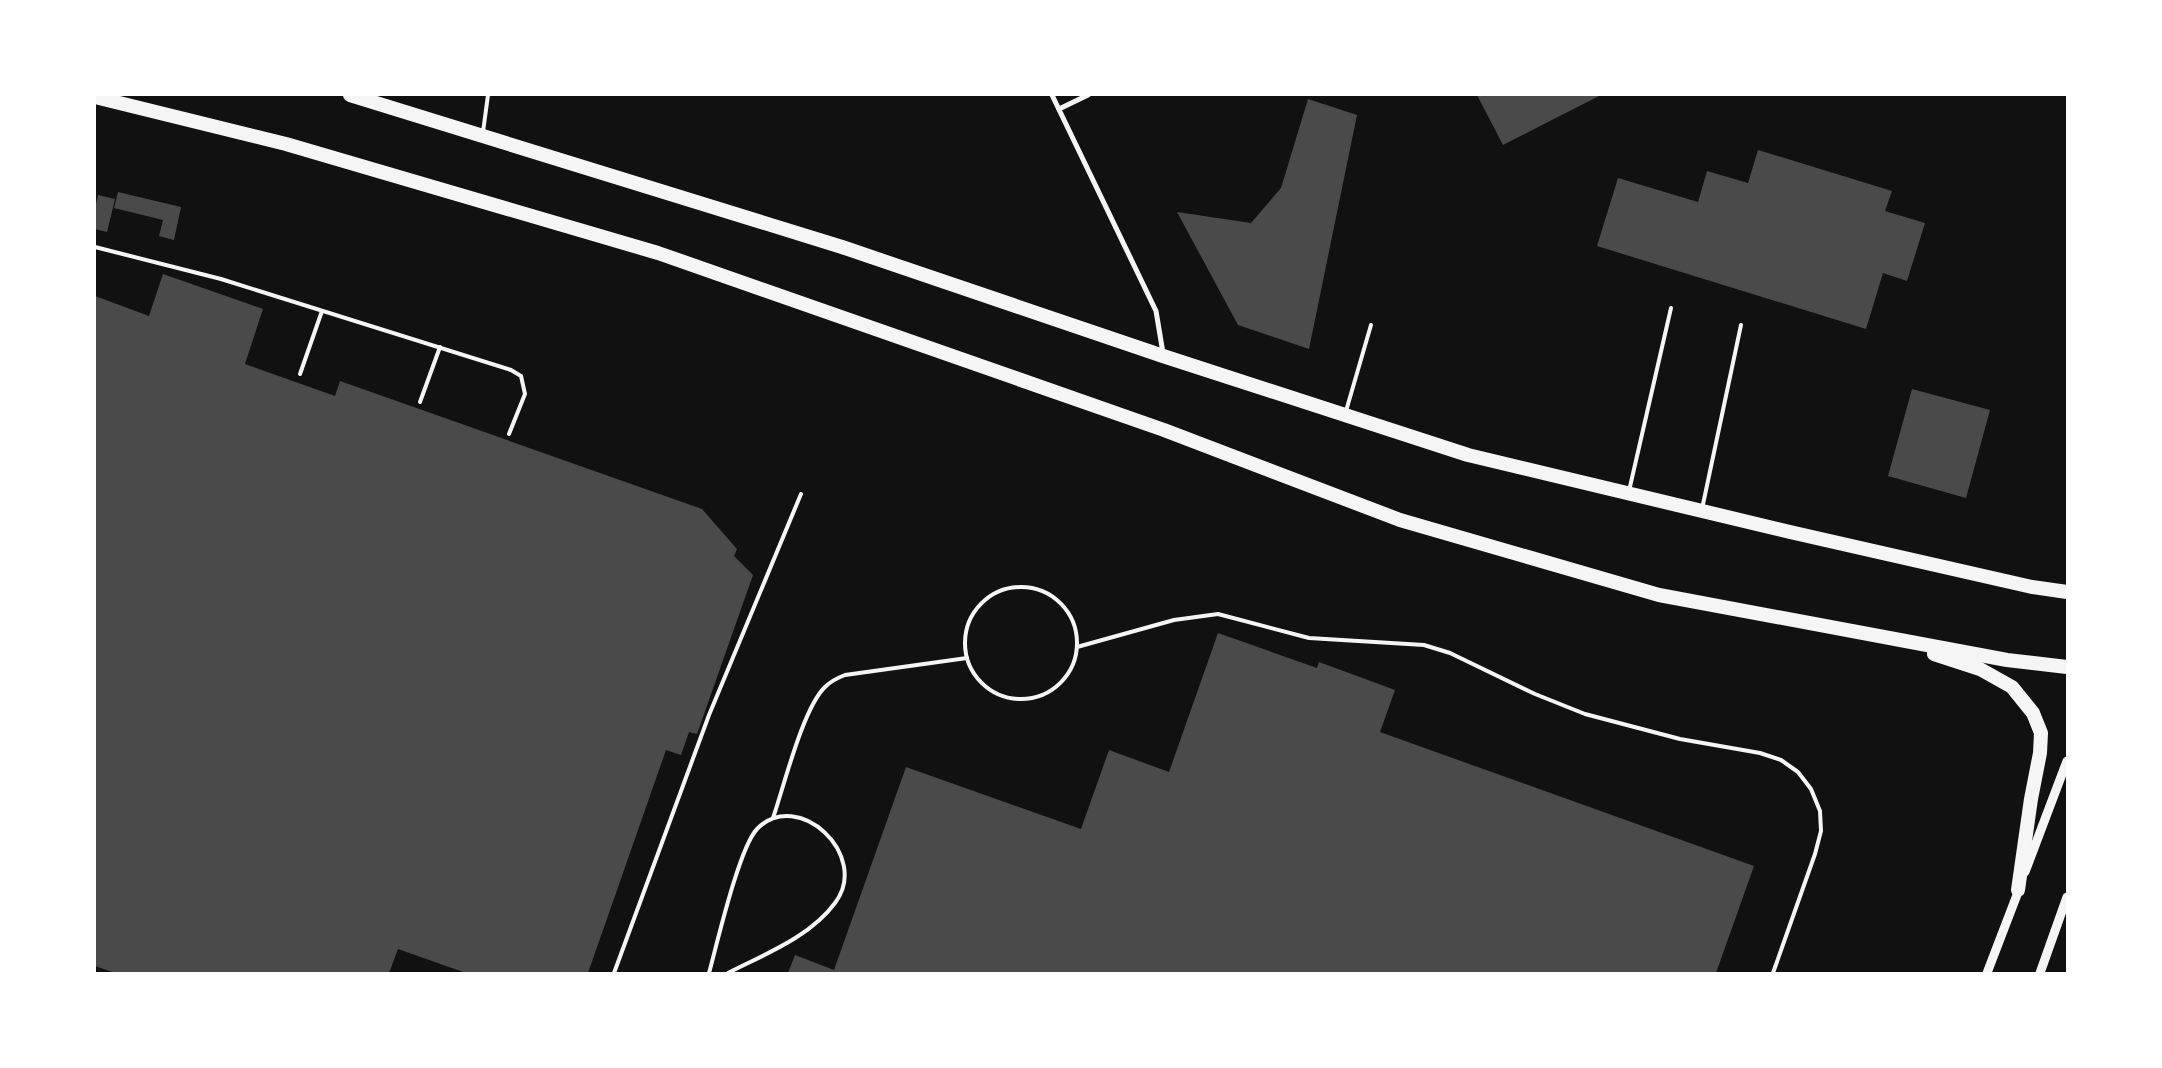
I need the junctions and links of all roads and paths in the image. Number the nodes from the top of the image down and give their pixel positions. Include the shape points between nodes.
1 (350, 95) edge
2 (488, 95) edge
3 (1052, 95) edge
4 (1088, 95) edge
5 (95, 97) edge
6 (1059, 109) junction
7 (482, 134) junction
8 (95, 247) edge
9 (1671, 308) dead end
10 (322, 310) junction
11 (1371, 325) dead end
12 (1741, 325) dead end
13 (440, 347) junction
14 (1163, 356) junction
15 (300, 374) dead end
16 (420, 402) dead end
17 (1344, 416) junction
18 (509, 434) dead end
19 (801, 494) dead end
20 (1628, 494) junction
21 (1702, 511) junction
22 (2067, 592) edge
23 (1885, 638) junction
24 (1077, 647) junction
25 (967, 658) junction
26 (2067, 667) edge
27 (2067, 761) edge
28 (773, 818) junction
29 (2018, 890) junction
30 (2067, 897) edge
31 (614, 973) edge
32 (709, 973) edge
33 (728, 973) edge
34 (1774, 973) edge
35 (1986, 973) edge
36 (2040, 973) edge

1 - 7 highway
2 - 7 lane
3 - 6 street
4 - 6 street
5 - 23 highway via 286,144 658,253 1164,430 1400,520 1659,595
6 - 14 street via 1156,311
7 - 14 highway via 842,247
8 - 10 lane via 221,279
9 - 20 lane
10 - 13 lane
10 - 15 lane
11 - 17 lane
12 - 21 lane
13 - 16 lane
13 - 18 lane via 511,370 520,376 525,394
14 - 17 highway
17 - 20 highway via 1468,455
19 - 31 lane via 709,715
20 - 21 highway
21 - 22 highway
23 - 26 highway via 2007,660
23 - 29 highway via 1980,669 2012,687 2033,713 2041,733 2040,753
24 - 25 lane via 1065,679 1048,693 1027,700 1005,698 985,687 971,670
24 - 25 lane via 1071,616 1056,599 1037,588 1014,586 994,593 976,607 966,627 964,649
24 - 34 lane via 1174,620 1218,614 1309,638 1424,645 1450,653 1585,714 1680,739 1782,760 1798,772 1811,789 1820,811 1821,830
25 - 28 lane via 845,676 824,687 809,711
27 - 29 street
28 - 32 lane via 756,830 746,850
28 - 33 lane via 796,816 824,830 840,850 846,875 837,902 817,923
29 - 35 street
30 - 36 street

